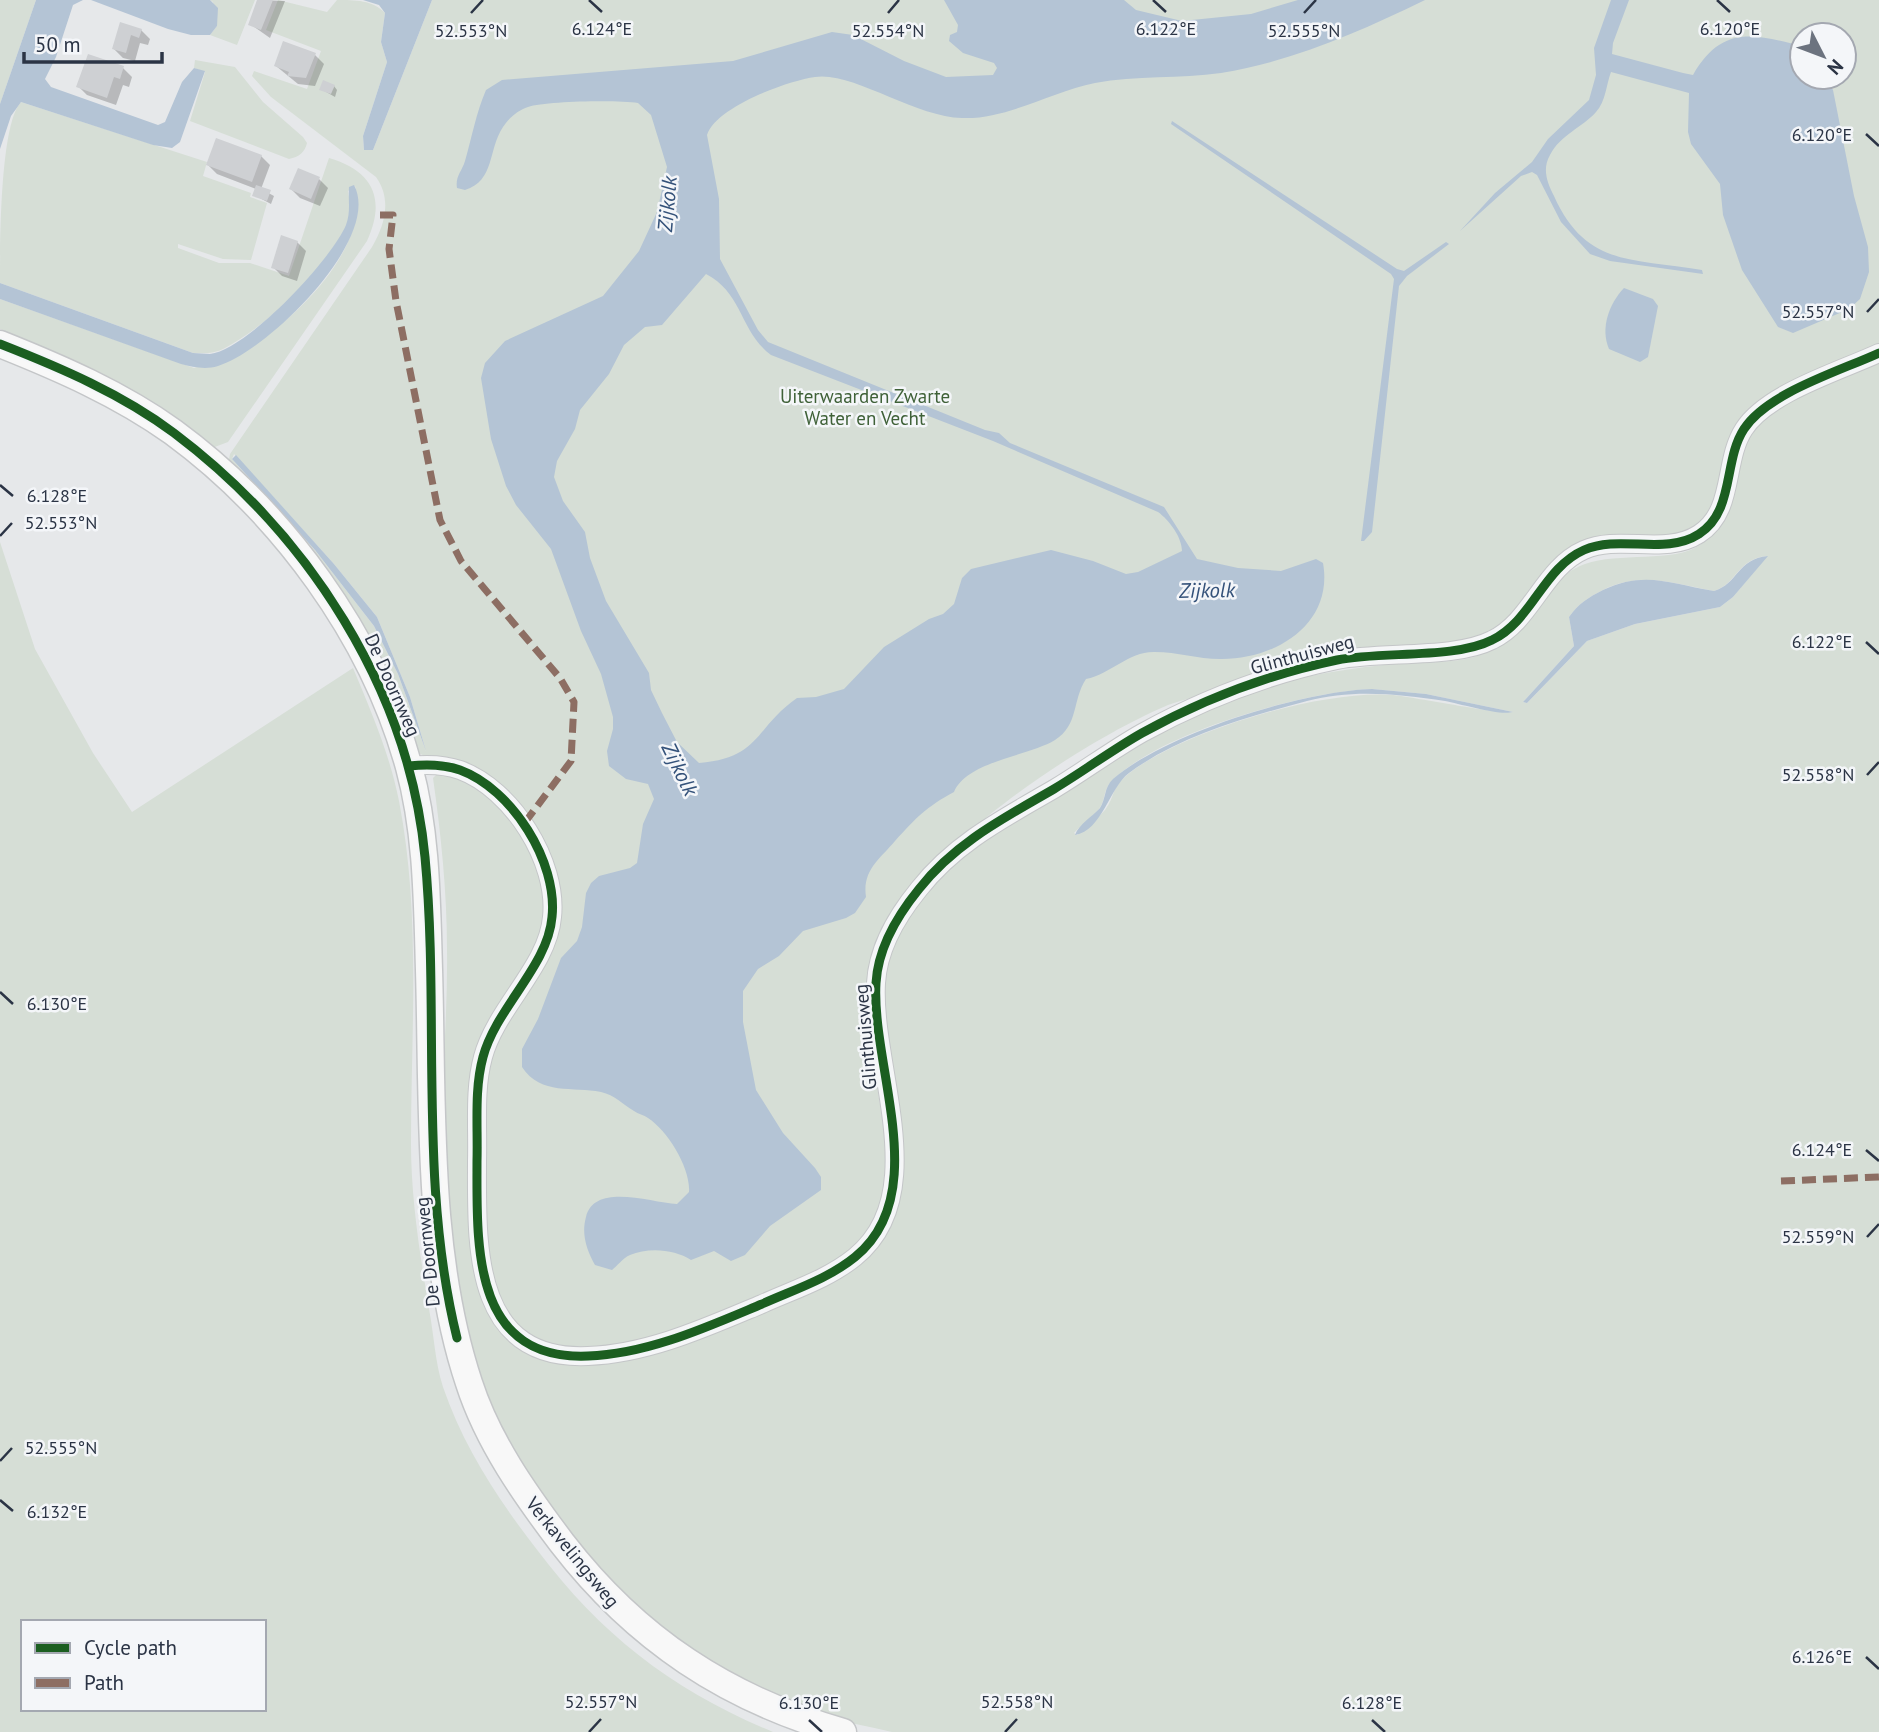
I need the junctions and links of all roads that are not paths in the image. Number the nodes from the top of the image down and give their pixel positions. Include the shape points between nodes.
1 (0, 344) edge
2 (1879, 353) edge
3 (409, 766) junction
4 (457, 1338) joint
5 (843, 1732) edge

1 - 3 street, De Doornweg via 132,406 173,432 244,494 299,556 337,609 376,681
2 - 3 street, Glinthuisweg via 1755,414 1740,435 1720,510 1697,536 1664,544 1606,543 1582,551 1553,574 1509,629 1486,643 1344,658 1274,676 1197,706 1126,742 963,844 900,914 878,966 876,1004 895,1170 891,1203 877,1233 856,1256 816,1280 714,1324 643,1348 585,1357 536,1348 504,1323 486,1290 477,1218 480,1076 489,1038 550,928 551,896 533,842 493,790 439,764
3 - 4 street, De Doornweg via 425,859 435,1156 443,1268
4 - 5 street, Verkavelingsweg via 483,1419 519,1485 615,1607 687,1663 728,1687 793,1717

